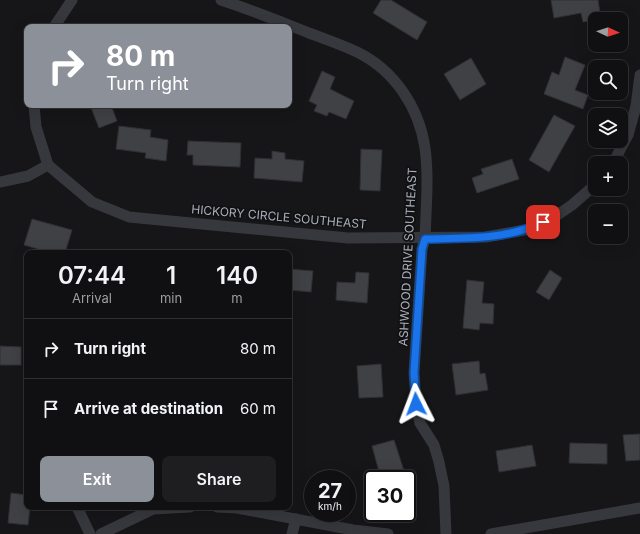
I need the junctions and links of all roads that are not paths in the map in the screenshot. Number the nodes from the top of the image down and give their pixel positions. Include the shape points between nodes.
1 (72, 0) edge
2 (221, 0) edge
3 (256, 5) edge
4 (56, 24) edge
5 (640, 75) edge
6 (34, 108) edge
7 (617, 156) edge
8 (48, 165) junction
9 (0, 182) edge
10 (588, 191) edge
11 (425, 239) junction
12 (640, 508) edge
13 (78, 510) edge
14 (152, 510) edge
15 (248, 510) edge
16 (296, 519) junction
17 (533, 530) edge
18 (90, 534) edge
19 (101, 534) edge
20 (292, 534) edge
21 (388, 534) edge
22 (446, 534) edge
23 (491, 534) edge

1 - 4 street
2 - 3 street, ASHWOOD DRIVE SOUTHEAST
3 - 11 street, ASHWOOD DRIVE SOUTHEAST via 357,52 380,67 403,91 420,127 425,146
5 - 7 street via 636,106 628,135
6 - 8 street via 36,127
8 - 9 street via 28,176
8 - 11 street, HICKORY CIRCLE SOUTHEAST via 92,202 129,217 348,238
10 - 11 street, HICKORY CIRCLE SOUTHEAST via 556,216 530,229 486,237
11 - 22 street, ASHWOOD DRIVE SOUTHEAST via 422,249 414,373 416,404 420,423 434,444 440,462
12 - 17 street
13 - 18 street
14 - 19 street
15 - 16 street
16 - 20 street
16 - 21 street
17 - 23 street

